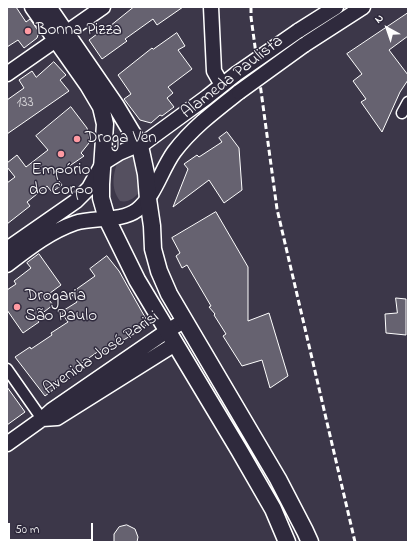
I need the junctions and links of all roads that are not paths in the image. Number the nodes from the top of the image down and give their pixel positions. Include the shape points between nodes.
1 (33, 7) edge
2 (48, 7) edge
3 (103, 7) edge
4 (211, 7) edge
5 (336, 7) edge
6 (363, 7) edge
7 (324, 11) edge
8 (332, 28) junction
9 (61, 36) junction
10 (7, 74) edge
11 (222, 85) junction
12 (408, 102) edge
13 (402, 113) dead end
14 (140, 146) junction
15 (103, 163) junction
16 (148, 200) junction
17 (107, 219) junction
18 (7, 249) edge
19 (7, 265) edge
20 (184, 321) junction
21 (171, 337) junction
22 (7, 369) edge
23 (42, 419) junction
24 (7, 444) edge
25 (287, 542) edge
26 (310, 542) edge

1 - 9 main road
2 - 9 main road
3 - 9 main road
4 - 11 main road via 214,71
5 - 7 main road, Alameda Paulista
6 - 8 main road, Alameda Paulista
7 - 8 street
7 - 11 main road, Alameda Paulista, bridge
8 - 16 main road, Alameda Paulista, bridge via 239,92 190,132 174,152
9 - 10 main road
9 - 14 main road via 116,106
9 - 15 main road via 101,107 105,124
11 - 14 main road, Alameda Paulista
12 - 13 street
14 - 15 main road, Alameda Paulista via 126,150
14 - 16 main road
15 - 17 main road via 101,184
15 - 18 main road via 89,188 76,201
16 - 17 main road via 130,214
16 - 20 main road via 153,249 159,271
17 - 19 main road via 74,224 46,236
17 - 21 main road via 137,280
20 - 21 main road, Avenida José Parisi
20 - 26 main road via 278,479
21 - 23 main road, Avenida José Parisi via 52,410
21 - 25 main road via 273,509
22 - 23 street
23 - 24 main road, Avenida José Parisi

